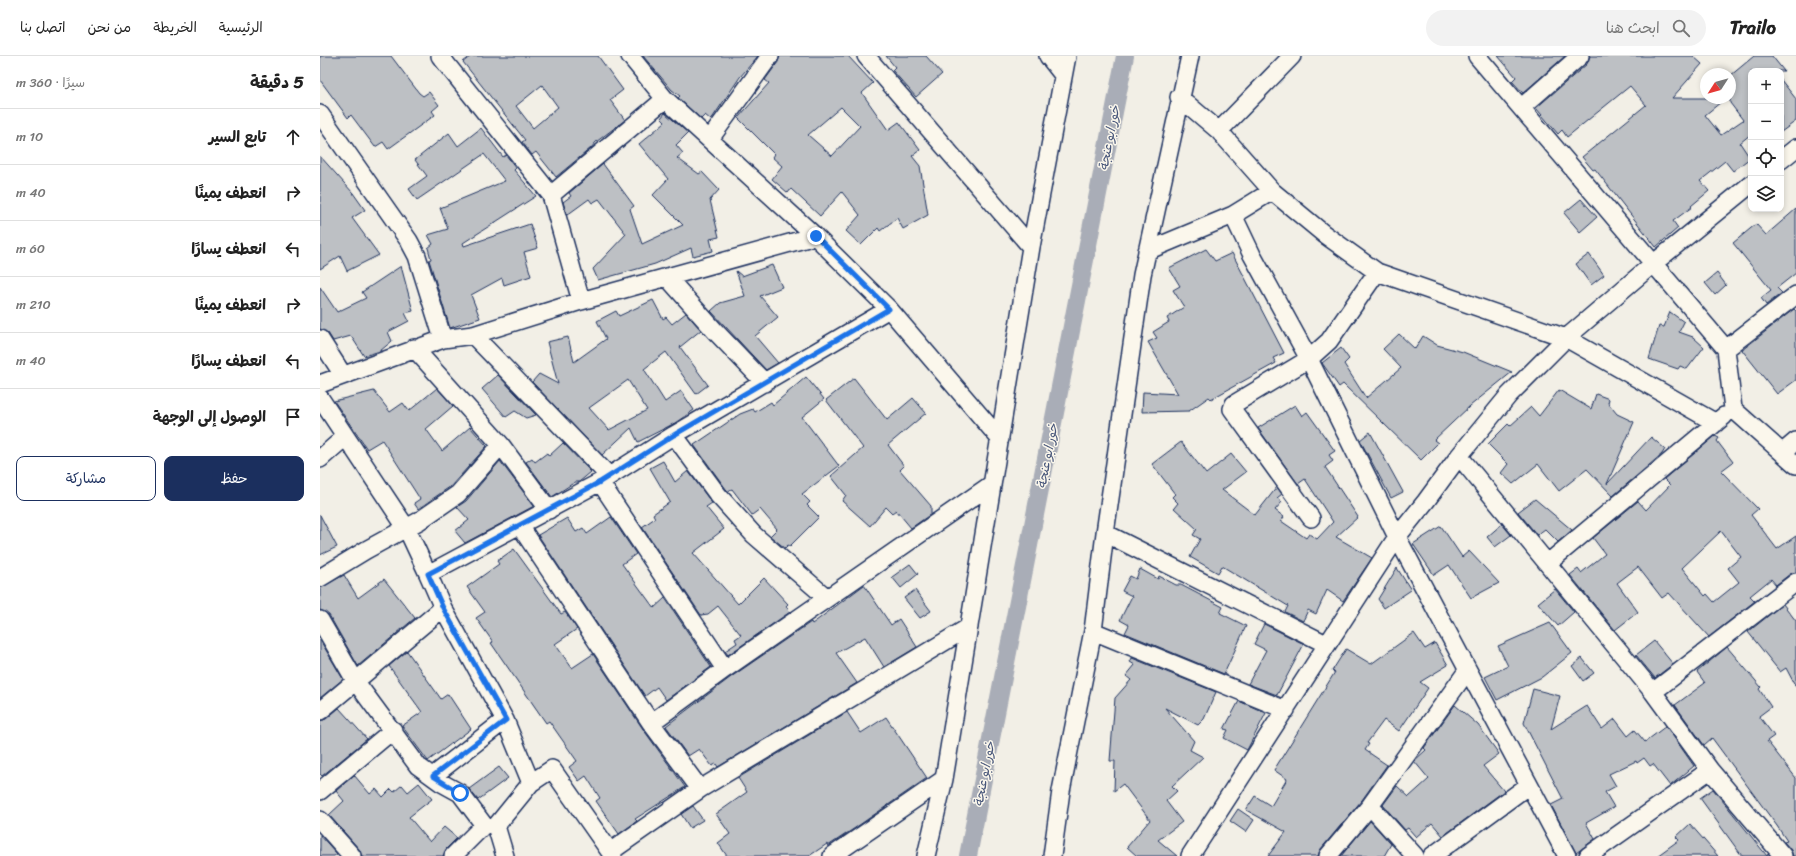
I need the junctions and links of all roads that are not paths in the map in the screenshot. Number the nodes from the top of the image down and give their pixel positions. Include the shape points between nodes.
1 (440, 56) edge
2 (630, 56) edge
3 (770, 56) edge
4 (866, 56) edge
5 (1048, 56) edge
6 (1067, 56) edge
7 (1190, 56) edge
8 (1292, 56) edge
9 (1477, 56) edge
10 (1580, 56) edge
11 (1063, 75) junction
12 (1179, 98) junction
13 (665, 99) junction
14 (1522, 107) junction
15 (320, 114) edge
16 (1219, 131) junction
17 (710, 139) junction
18 (1796, 148) edge
19 (1784, 158) edge
20 (1748, 186) edge
21 (1272, 191) junction
22 (551, 194) junction
23 (1233, 215) junction
24 (816, 236) junction
25 (1031, 247) junction
26 (1148, 251) junction
27 (1654, 263) junction
28 (1377, 272) junction
29 (666, 277) junction
30 (1796, 295) edge
31 (581, 301) junction
32 (889, 309) junction
33 (473, 335) junction
34 (1566, 338) junction
35 (320, 339) edge
36 (443, 339) junction
37 (414, 348) junction
38 (1726, 350) junction
39 (1309, 359) junction
40 (343, 375) junction
41 (765, 383) junction
42 (320, 384) edge
43 (320, 398) edge
44 (1733, 409) junction
45 (1716, 423) junction
46 (674, 435) junction
47 (345, 437) junction
48 (1000, 439) junction
49 (1796, 441) edge
50 (501, 445) junction
51 (1783, 452) junction
52 (1459, 456) junction
53 (320, 459) edge
54 (1796, 465) edge
55 (604, 479) junction
56 (992, 484) junction
57 (550, 510) junction
58 (1311, 518) dead end
59 (520, 526) junction
60 (407, 529) junction
61 (1105, 533) junction
62 (1397, 537) junction
63 (1548, 563) junction
64 (428, 574) junction
65 (320, 578) edge
66 (1796, 582) edge
67 (827, 598) junction
68 (443, 608) junction
69 (320, 620) edge
70 (969, 627) junction
71 (1094, 631) junction
72 (1326, 644) junction
73 (725, 669) junction
74 (1467, 671) junction
75 (356, 682) junction
76 (1653, 692) junction
77 (1286, 710) junction
78 (320, 711) edge
79 (506, 720) junction
80 (652, 723) junction
81 (393, 730) junction
82 (1710, 770) junction
83 (433, 776) junction
84 (944, 779) junction
85 (531, 783) junction
86 (1529, 785) junction
87 (700, 789) junction
88 (320, 792) edge
89 (1370, 806) junction
90 (320, 820) edge
91 (490, 825) junction
92 (612, 854) edge
93 (352, 856) edge
94 (453, 856) edge
95 (505, 856) edge
96 (832, 856) edge
97 (926, 856) edge
98 (1052, 856) edge
99 (1190, 856) edge
100 (1328, 856) edge
101 (1415, 856) edge
102 (1432, 856) edge
103 (1567, 856) edge
104 (1588, 856) edge
105 (1783, 856) edge

1 - 22 street
2 - 13 street
3 - 17 street
4 - 25 street
5 - 11 street
6 - 11 street
7 - 12 street
8 - 16 street
9 - 14 street
10 - 14 street
11 - 25 street
12 - 16 street
12 - 26 street
13 - 17 street
13 - 22 street
14 - 27 street
15 - 36 street via 410,241
16 - 21 street
17 - 24 street
18 - 19 street
20 - 27 street
21 - 23 street
21 - 28 street via 1324,234
22 - 31 street
23 - 26 street
23 - 39 street
24 - 29 street
24 - 32 street
25 - 48 street
26 - 61 street via 1142,275
27 - 34 street
27 - 38 street
28 - 34 street
28 - 39 street via 1329,341
29 - 31 street
29 - 41 street
30 - 38 street
31 - 33 street
32 - 41 street
32 - 48 street
33 - 36 street
33 - 55 street
34 - 45 street
34 - 52 street via 1509,395
35 - 40 street
36 - 37 street
37 - 40 street
37 - 50 street
38 - 44 street
39 - 58 street via 1234,404 1232,409
39 - 62 street
40 - 42 street
41 - 46 street
43 - 47 street
44 - 45 street
44 - 51 street
45 - 63 street
46 - 55 street
46 - 67 street via 718,496 754,535
47 - 53 street
47 - 60 street
48 - 56 street
49 - 51 street
50 - 57 street
50 - 60 street via 458,494
51 - 54 street
52 - 62 street
52 - 63 street
55 - 57 street
55 - 73 street
56 - 67 street
56 - 70 street
57 - 59 street
59 - 64 street
59 - 80 street
60 - 64 street
60 - 65 street
61 - 71 street
61 - 72 street
62 - 72 street
62 - 74 street
63 - 76 street
64 - 68 street
66 - 76 street
67 - 73 street
68 - 75 street
68 - 79 street
69 - 75 street
70 - 84 street
70 - 87 street
71 - 77 street
71 - 98 street via 1062,791
72 - 77 street
73 - 80 street
74 - 86 street
74 - 89 street
75 - 78 street
75 - 81 street
76 - 82 street
77 - 99 street
79 - 83 street
79 - 85 street
80 - 87 street
81 - 83 street via 418,766
81 - 88 street
82 - 104 street
82 - 105 street
83 - 91 street via 460,793
84 - 96 street
84 - 97 street
85 - 91 street
85 - 92 street via 552,769
86 - 102 street
86 - 103 street
87 - 92 street
89 - 100 street
89 - 101 street
90 - 93 street
91 - 94 street
91 - 95 street

